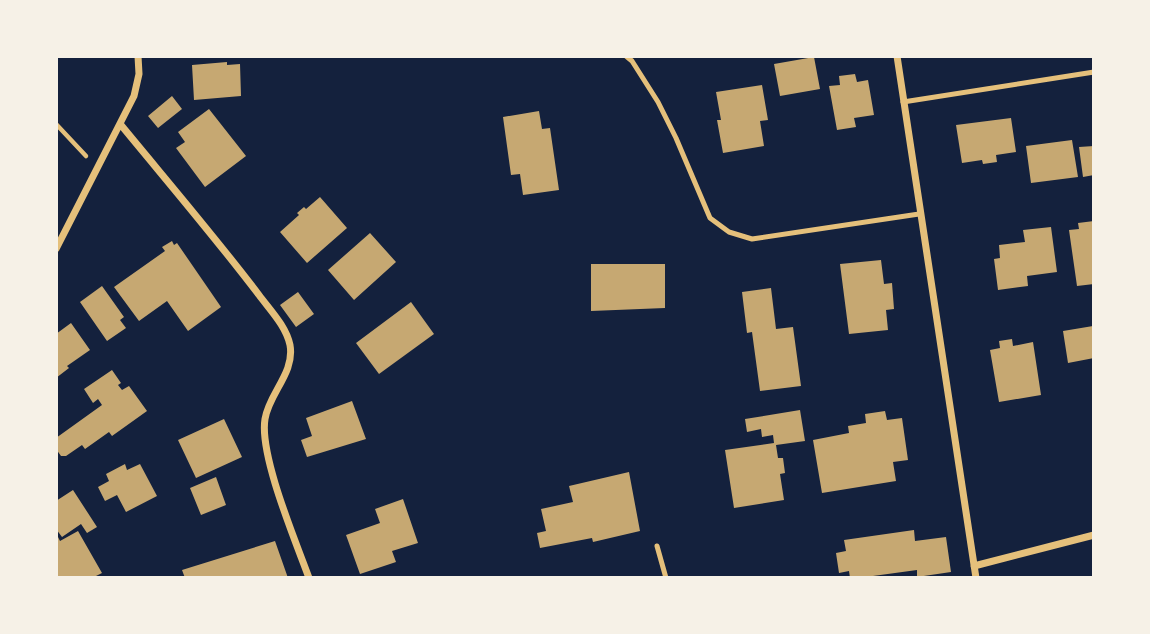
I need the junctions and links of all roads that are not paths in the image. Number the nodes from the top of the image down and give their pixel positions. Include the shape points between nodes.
1 (138, 56) edge
2 (626, 56) edge
3 (897, 56) edge
4 (1094, 72) edge
5 (903, 102) junction
6 (121, 125) junction
7 (919, 214) junction
8 (56, 250) edge
9 (1094, 535) edge
10 (657, 546) dead end
11 (974, 565) junction
12 (309, 578) edge
13 (666, 578) edge
14 (975, 578) edge

1 - 6 street via 134,96
2 - 7 lane via 658,102 710,218 729,232 752,239
3 - 5 street
4 - 5 lane
5 - 7 street
6 - 8 street
6 - 12 street via 286,331 290,364 265,419 265,446
7 - 11 street
9 - 11 street
10 - 13 lane
11 - 14 street

